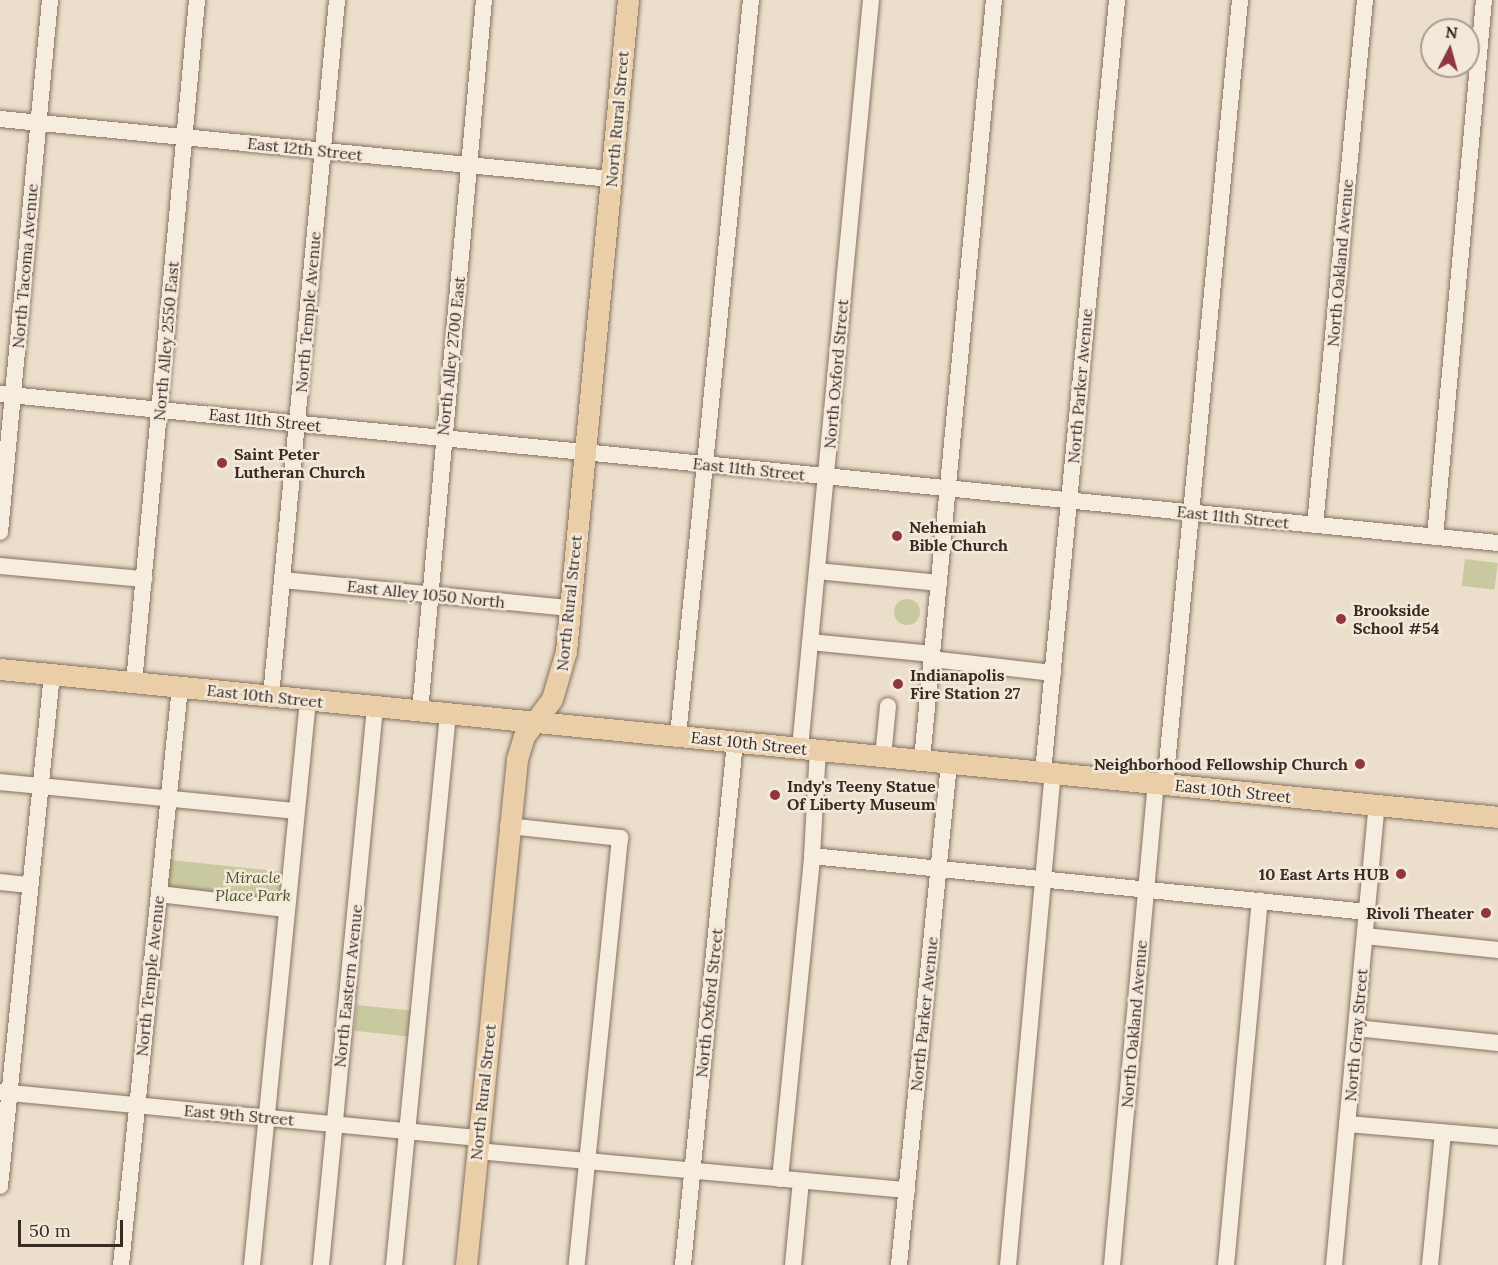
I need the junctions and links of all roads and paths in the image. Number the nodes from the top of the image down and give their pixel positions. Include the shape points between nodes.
1 (50, 0) edge
2 (197, 0) edge
3 (338, 0) edge
4 (484, 0) edge
5 (628, 0) edge
6 (751, 0) edge
7 (871, 0) edge
8 (994, 0) edge
9 (1117, 0) edge
10 (1240, 0) edge
11 (1365, 0) edge
12 (1484, 0) edge
13 (0, 119) edge
14 (38, 123) junction
15 (185, 137) junction
16 (323, 151) junction
17 (470, 165) junction
18 (611, 179) junction
19 (6, 395) edge
20 (160, 410) junction
21 (297, 424) junction
22 (443, 438) junction
23 (584, 453) junction
24 (704, 464) junction
25 (826, 476) junction
26 (948, 489) junction
27 (1069, 501) junction
28 (1191, 513) junction
29 (0, 522) edge
30 (1315, 525) junction
31 (1435, 537) junction
32 (1498, 543) edge
33 (0, 566) edge
34 (817, 571) junction
35 (144, 579) junction
36 (283, 579) junction
37 (939, 583) junction
38 (431, 594) junction
39 (570, 608) junction
40 (810, 642) junction
41 (932, 657) junction
42 (0, 669) edge
43 (1053, 673) junction
44 (52, 674) junction
45 (134, 683) junction
46 (180, 687) junction
47 (271, 696) junction
48 (308, 700) junction
49 (888, 706) dead end
50 (375, 707) junction
51 (420, 711) junction
52 (448, 714) junction
53 (534, 723) junction
54 (678, 736) junction
55 (735, 742) junction
56 (809, 749) junction
57 (883, 756) junction
58 (922, 760) junction
59 (949, 763) junction
60 (1048, 773) junction
61 (0, 782) edge
62 (1161, 784) junction
63 (40, 786) junction
64 (168, 799) junction
65 (1377, 805) junction
66 (297, 812) junction
67 (1498, 817) edge
68 (508, 826) junction
69 (812, 856) junction
70 (938, 869) junction
71 (1043, 879) junction
72 (0, 882) edge
73 (30, 885) junction
74 (1146, 890) junction
75 (159, 894) junction
76 (1260, 901) junction
77 (286, 909) junction
78 (1367, 912) junction
79 (1365, 936) junction
80 (1498, 950) edge
81 (1356, 1028) junction
82 (1498, 1043) edge
83 (5, 1093) edge
84 (137, 1105) junction
85 (266, 1118) junction
86 (334, 1124) junction
87 (1347, 1124) junction
88 (407, 1131) junction
89 (1443, 1133) junction
90 (1498, 1137) edge
91 (478, 1145) junction
92 (588, 1161) junction
93 (693, 1171) junction
94 (780, 1179) junction
95 (801, 1181) junction
96 (0, 1186) edge
97 (907, 1190) junction
98 (121, 1265) edge
99 (252, 1265) edge
100 (321, 1265) edge
101 (394, 1265) edge
102 (466, 1265) edge
103 (577, 1265) edge
104 (683, 1265) edge
105 (793, 1265) edge
106 (899, 1265) edge
107 (1008, 1265) edge
108 (1112, 1265) edge
109 (1226, 1265) edge
110 (1334, 1265) edge
111 (1430, 1265) edge

1 - 14 street, North Tacoma Avenue
2 - 15 street, North Alley 2550 East
3 - 16 street, North Temple Avenue
4 - 17 street, North Alley 2700 East
5 - 18 main road, North Rural Street
6 - 24 street
7 - 25 street, North Oxford Street
8 - 26 street
9 - 27 street, North Parker Avenue
10 - 28 street, North Oakland Avenue
11 - 30 street, North Oakland Avenue
12 - 31 street
13 - 14 street, East 12th Street
14 - 15 street, East 12th Street
14 - 19 street, North Tacoma Avenue
15 - 16 street, East 12th Street
15 - 20 street, North Alley 2550 East
16 - 17 street, East 12th Street
16 - 21 street, North Temple Avenue
17 - 18 street, East 12th Street
17 - 22 street, North Alley 2700 East
18 - 23 main road, North Rural Street
19 - 20 street, East 11th Street
19 - 29 street, North Tacoma Avenue
20 - 21 street, East 11th Street
20 - 35 street, North Alley 2550 East
21 - 22 street, East 11th Street
21 - 36 street, North Temple Avenue
22 - 23 street, East 11th Street
22 - 38 street, North Alley 2700 East
23 - 24 street, East 11th Street
23 - 39 main road, North Rural Street
24 - 25 street, East 11th Street
24 - 54 street
25 - 26 street, East 11th Street
25 - 34 street, North Oxford Street
26 - 27 street, East 11th Street
26 - 37 street
27 - 28 street, East 11th Street
27 - 43 street, North Parker Avenue
28 - 30 street, East 11th Street
28 - 62 street, North Oakland Avenue
30 - 31 street, East 11th Street
31 - 32 street, East 11th Street
33 - 35 street
34 - 37 street
34 - 40 street, North Oxford Street
35 - 45 street, North Alley 2550 East
36 - 38 street, East Alley 1050 North
36 - 47 street, North Temple Avenue
37 - 41 street
38 - 39 street, East Alley 1050 North
38 - 51 street, North Alley 2700 East
39 - 53 main road, North Rural Street via 559,682
40 - 41 street
40 - 56 street, North Oxford Street
41 - 43 street
41 - 58 street
42 - 44 main road, East 10th Street
43 - 60 street, North Parker Avenue
44 - 45 main road, East 10th Street
44 - 63 street
45 - 46 main road, East 10th Street
46 - 47 main road, East 10th Street
46 - 64 street, North Temple Avenue
47 - 48 main road, East 10th Street
48 - 50 main road, East 10th Street
48 - 66 street
49 - 57 street
50 - 51 main road, East 10th Street
50 - 86 street, North Eastern Avenue
51 - 52 main road, East 10th Street
52 - 53 main road, East 10th Street
52 - 88 street
53 - 54 main road, East 10th Street
53 - 68 main road, North Rural Street via 517,759
54 - 55 main road, East 10th Street
55 - 56 main road, East 10th Street
55 - 93 street, North Oxford Street
56 - 57 main road, East 10th Street
56 - 69 street, North Oxford Street
57 - 58 main road, East 10th Street
58 - 59 main road, East 10th Street
59 - 60 main road, East 10th Street
59 - 70 street, North Parker Avenue
60 - 62 main road, East 10th Street
60 - 71 street, North Parker Avenue
61 - 63 street
62 - 65 main road, East 10th Street
62 - 74 street, North Oakland Avenue
63 - 64 street
63 - 73 street
64 - 66 street
64 - 75 street, North Temple Avenue
65 - 67 main road, East 10th Street
65 - 78 street, North Gray Street
66 - 77 street
68 - 91 main road, North Rural Street
68 - 92 street via 620,838
69 - 70 street
69 - 94 street, North Oxford Street
70 - 71 street
70 - 97 street, North Parker Avenue
71 - 74 street
71 - 107 street, North Parker Avenue
72 - 73 street
73 - 83 street
74 - 76 street
74 - 108 street, North Oakland Avenue
75 - 77 street
75 - 84 street, North Temple Avenue
76 - 78 street
76 - 109 street
77 - 85 street
78 - 79 street, North Gray Street
79 - 80 street
79 - 81 street, North Gray Street
81 - 82 street
81 - 87 street, North Gray Street
83 - 84 street, East 9th Street
83 - 96 street
84 - 85 street, East 9th Street
84 - 98 street, North Temple Avenue
85 - 86 street, East 9th Street
85 - 99 street
86 - 88 street, East 9th Street
86 - 100 street, North Eastern Avenue
87 - 89 street
87 - 110 street, North Gray Street
88 - 91 street, East 9th Street
88 - 101 street
89 - 90 street
89 - 111 street
91 - 92 street, East 9th Street
91 - 102 main road, North Rural Street
92 - 93 street, East 9th Street
92 - 103 street
93 - 94 street, East 9th Street
93 - 104 street, North Oxford Street
94 - 95 street, East 9th Street
95 - 97 street, East 9th Street
95 - 105 street
97 - 106 street, North Parker Avenue

